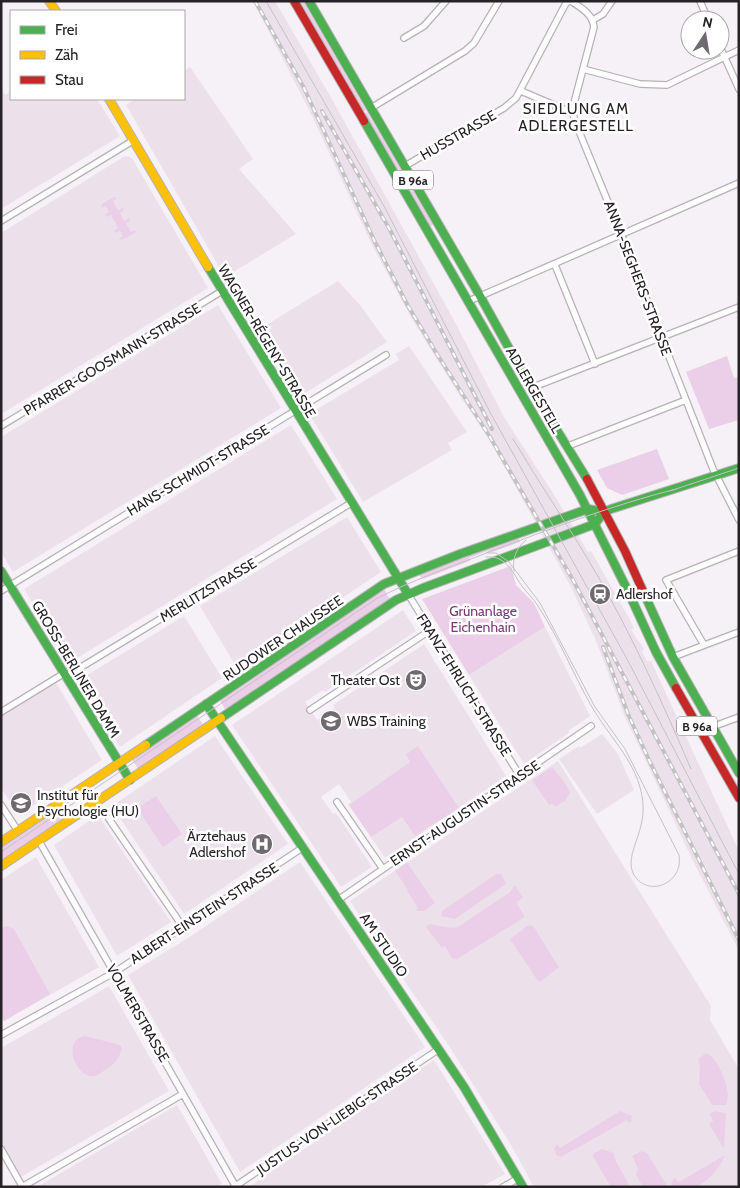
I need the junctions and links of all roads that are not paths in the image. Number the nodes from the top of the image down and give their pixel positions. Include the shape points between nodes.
1 (294, 1) edge
2 (309, 1) edge
3 (446, 1) edge
4 (499, 1) edge
5 (570, 1) edge
6 (612, 1) edge
7 (592, 20) junction
8 (404, 38) dead end
9 (718, 60) edge
10 (725, 60) edge
11 (582, 69) junction
12 (739, 89) edge
13 (521, 91) junction
14 (110, 100) edge
15 (371, 108) junction
16 (573, 113) junction
17 (134, 140) junction
18 (405, 166) junction
19 (739, 183) edge
20 (1, 220) edge
21 (622, 235) junction
22 (555, 265) junction
23 (222, 291) junction
24 (480, 296) junction
25 (469, 302) junction
26 (739, 307) edge
27 (661, 337) junction
28 (386, 355) dead end
29 (594, 364) junction
30 (531, 388) junction
31 (686, 400) junction
32 (295, 411) junction
33 (1, 426) edge
34 (568, 446) junction
35 (739, 468) edge
36 (716, 475) junction
37 (351, 503) junction
38 (588, 509) junction
39 (604, 512) junction
40 (739, 520) edge
41 (595, 524) junction
42 (739, 551) edge
43 (1, 571) edge
44 (397, 578) junction
45 (10, 586) junction
46 (1, 591) edge
47 (408, 594) junction
48 (429, 630) junction
49 (739, 632) edge
50 (704, 645) junction
51 (673, 657) junction
52 (64, 675) junction
53 (206, 704) junction
54 (310, 710) dead end
55 (1, 712) edge
56 (739, 717) edge
57 (218, 721) junction
58 (591, 726) dead end
59 (712, 727) junction
60 (119, 763) junction
61 (739, 773) edge
62 (520, 776) junction
63 (130, 780) junction
64 (739, 798) edge
65 (337, 802) dead end
66 (1, 805) edge
67 (108, 819) dead end
68 (18, 831) junction
69 (39, 841) junction
70 (1, 842) edge
71 (302, 848) junction
72 (1, 866) edge
73 (383, 869) junction
74 (338, 900) junction
75 (183, 927) junction
76 (115, 972) junction
77 (2, 1034) edge
78 (439, 1049) junction
79 (183, 1094) junction
80 (1, 1149) edge
81 (519, 1178) junction
82 (236, 1186) edge
83 (22, 1187) edge
84 (503, 1187) edge
85 (523, 1187) edge

1 - 25 main road, ADLERGESTELL / B 96a
2 - 15 main road, ADLERGESTELL / B 96a
3 - 8 street via 424,26
4 - 15 street via 474,43 465,51
5 - 7 street via 587,12
5 - 13 street, HUSSTRASSE via 566,3
6 - 7 street via 603,14
7 - 11 street via 593,31
9 - 11 street via 667,85 640,84
10 - 12 street
11 - 16 street
13 - 16 street
13 - 18 street, HUSSTRASSE via 510,105
14 - 17 main road, WAGNER-RÉGENY-STRASSE
15 - 18 main road, ADLERGESTELL / B 96a
16 - 21 street, ANNA-SEGHERS-STRASSE
17 - 20 street
17 - 23 main road, WAGNER-RÉGENY-STRASSE
18 - 24 main road, ADLERGESTELL / B 96a
19 - 21 street
21 - 22 street
21 - 27 street, ANNA-SEGHERS-STRASSE
22 - 24 street
22 - 29 street
23 - 32 main road, WAGNER-RÉGENY-STRASSE
23 - 33 street, PFARRER-GOOSMANN-STRASSE
24 - 25 street
24 - 30 main road, ADLERGESTELL / B 96a
25 - 38 main road, ADLERGESTELL / B 96a
26 - 27 street
27 - 29 street
27 - 31 street, ANNA-SEGHERS-STRASSE
28 - 32 street, HANS-SCHMIDT-STRASSE
29 - 30 street
30 - 34 main road, ADLERGESTELL / B 96a
31 - 34 street
31 - 36 street, ANNA-SEGHERS-STRASSE
32 - 37 main road, WAGNER-RÉGENY-STRASSE
32 - 45 street, HANS-SCHMIDT-STRASSE
34 - 39 main road, ADLERGESTELL / B 96a
35 - 36 main road
36 - 39 main road
36 - 40 street, ANNA-SEGHERS-STRASSE
37 - 44 main road, WAGNER-RÉGENY-STRASSE
37 - 52 street, MERLITZSTRASSE
38 - 39 main road
38 - 41 main road, ADLERGESTELL / B 96a
38 - 44 main road, RUDOWER CHAUSSEE
39 - 41 main road
39 - 51 main road, ADLERGESTELL / B 96a
41 - 47 main road
41 - 64 main road, ADLERGESTELL / B 96a via 656,652
42 - 50 street via 666,580
43 - 45 main road, GROSS-BERLINER DAMM
44 - 47 main road, WAGNER-RÉGENY-STRASSE
44 - 53 main road, RUDOWER CHAUSSEE
45 - 46 street, HANS-SCHMIDT-STRASSE
45 - 52 main road, GROSS-BERLINER DAMM
47 - 48 street, FRANZ-EHRLICH-STRASSE
47 - 57 main road
48 - 54 street
48 - 62 street, FRANZ-EHRLICH-STRASSE
49 - 50 street
50 - 51 street
51 - 59 main road, ADLERGESTELL / B 96a
52 - 55 street, MERLITZSTRASSE
52 - 60 main road, GROSS-BERLINER DAMM
53 - 57 main road, AM STUDIO
53 - 60 main road, RUDOWER CHAUSSEE
56 - 59 street
57 - 63 main road
57 - 71 main road, AM STUDIO
58 - 62 street, ERNST-AUGUSTIN-STRASSE
59 - 61 main road, ADLERGESTELL / B 96a
60 - 63 main road, GROSS-BERLINER DAMM
60 - 68 main road, RUDOWER CHAUSSEE
62 - 73 street, ERNST-AUGUSTIN-STRASSE
63 - 69 main road
65 - 73 street
66 - 68 street
67 - 75 street
68 - 70 main road, RUDOWER CHAUSSEE
69 - 72 main road
69 - 76 street, VOLMERSTRASSE
71 - 74 main road, AM STUDIO
71 - 75 street, ALBERT-EINSTEIN-STRASSE
73 - 74 street, ERNST-AUGUSTIN-STRASSE
74 - 78 main road, AM STUDIO
75 - 76 street, ALBERT-EINSTEIN-STRASSE
76 - 77 street, ALBERT-EINSTEIN-STRASSE
76 - 79 street, VOLMERSTRASSE
78 - 81 main road, AM STUDIO
78 - 82 street, JUSTUS-VON-LIEBIG-STRASSE
79 - 82 street, VOLMERSTRASSE
79 - 83 street
80 - 83 street
81 - 84 street
81 - 85 main road, AM STUDIO

